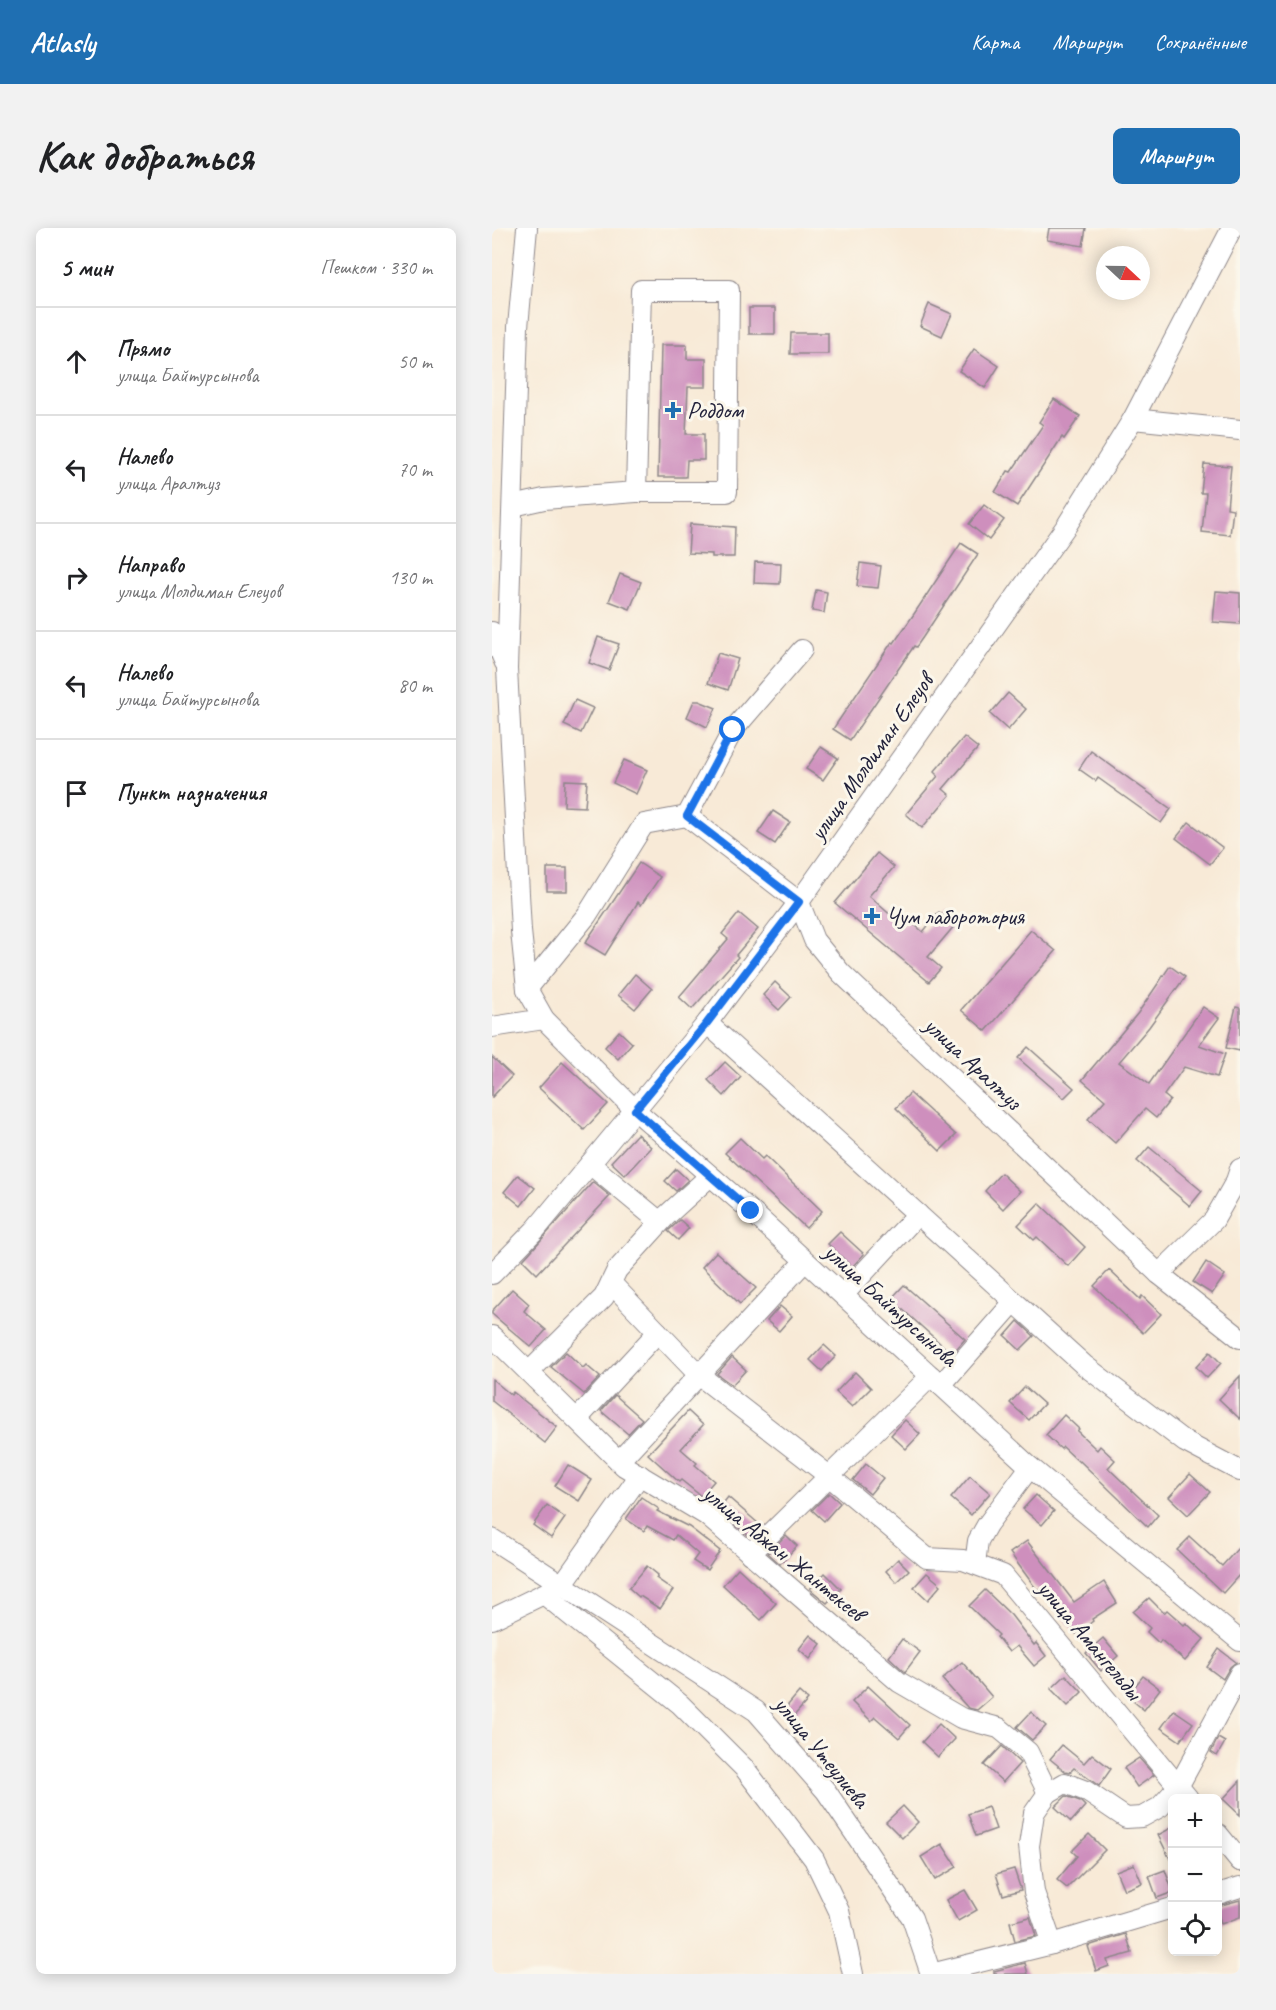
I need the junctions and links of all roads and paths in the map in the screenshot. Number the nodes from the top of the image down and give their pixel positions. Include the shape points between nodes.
1 (527, 228) edge
2 (1232, 228) edge
3 (1133, 418) junction
4 (1240, 430) edge
5 (636, 492) junction
6 (513, 506) junction
7 (492, 632) edge
8 (802, 650) dead end
9 (507, 669) junction
10 (687, 816) junction
11 (799, 902) junction
12 (527, 989) junction
13 (544, 1019) junction
14 (707, 1023) junction
15 (492, 1027) edge
16 (635, 1110) junction
17 (590, 1164) junction
18 (1240, 1169) edge
19 (710, 1176) junction
20 (918, 1214) junction
21 (660, 1222) junction
22 (805, 1261) junction
23 (492, 1274) edge
24 (1159, 1274) junction
25 (611, 1283) junction
26 (843, 1295) junction
27 (1014, 1302) junction
28 (658, 1332) junction
29 (492, 1336) edge
30 (1240, 1338) edge
31 (529, 1372) junction
32 (699, 1375) junction
33 (936, 1380) junction
34 (577, 1419) junction
35 (619, 1461) junction
36 (1030, 1467) junction
37 (1240, 1471) edge
38 (640, 1475) junction
39 (829, 1476) junction
40 (492, 1539) edge
41 (750, 1554) junction
42 (975, 1564) junction
43 (554, 1590) junction
44 (492, 1618) edge
45 (1240, 1641) edge
46 (1240, 1673) edge
47 (1048, 1793) junction
48 (1183, 1793) edge
49 (1222, 1839) edge
50 (1240, 1861) edge
51 (1240, 1887) edge
52 (1222, 1893) edge
53 (1168, 1909) edge
54 (1052, 1944) junction
55 (853, 1974) edge
56 (931, 1974) edge

1 - 6 street, улица Байтурсынова via 518,327
2 - 3 street, улица Молдиман Елеуов
3 - 4 street
3 - 11 street, улица Молдиман Елеуов via 1067,525
5 - 5 street via 641,290 729,290 727,492
5 - 6 street via 544,499
6 - 9 street, улица Байтурсынова
7 - 9 street
8 - 10 street via 733,730
9 - 12 street, улица Байтурсынова
10 - 11 street
10 - 12 street via 644,824 587,915
11 - 14 street, улица Молдиман Елеуов
11 - 24 street, улица Аралтуз via 814,940 841,973
12 - 13 street, улица Байтурсынова
13 - 15 street
13 - 16 street, улица Байтурсынова
14 - 16 street, улица Молдиман Елеуов
14 - 20 street
16 - 17 street, улица Молдиман Елеуов
16 - 19 street, улица Байтурсынова
17 - 21 street
17 - 23 street, улица Молдиман Елеуов
18 - 24 street via 1214,1220
19 - 21 street
19 - 22 street, улица Байтурсынова
20 - 26 street
20 - 27 street
21 - 25 street via 617,1270
22 - 26 street, улица Байтурсынова
22 - 32 street
24 - 30 street, улица Аралтуз
25 - 28 street
25 - 31 street via 604,1297
26 - 33 street, улица Байтурсынова
27 - 33 street
27 - 37 street via 1084,1365 1185,1442
28 - 32 street
28 - 34 street
29 - 31 street, улица Абжан Жантекеев
31 - 34 street, улица Абжан Жантекеев
32 - 35 street
32 - 39 street
33 - 36 street, улица Байтурсынова
33 - 39 street
34 - 35 street, улица Абжан Жантекеев
35 - 38 street, улица Абжан Жантекеев
36 - 42 street via 987,1525 978,1541
36 - 45 street, улица Байтурсынова
38 - 41 street, улица Абжан Жантекеев via 705,1515
38 - 43 street
39 - 41 street
39 - 42 street, улица Амангельды via 927,1558
40 - 43 street, улица Утеулиева
41 - 47 street, улица Абжан Жантекеев via 899,1682 961,1718 999,1728 1028,1752
42 - 48 street, улица Амангельды via 1003,1575
43 - 44 street
43 - 55 street via 745,1769 814,1859 839,1911
43 - 56 street, улица Утеулиева via 756,1711 826,1791 912,1918
46 - 48 street
47 - 48 street via 1065,1784 1086,1791 1126,1818 1142,1817
47 - 54 street via 1034,1813 1029,1846 1034,1892
49 - 50 street
51 - 52 street
53 - 54 street
54 - 56 street

